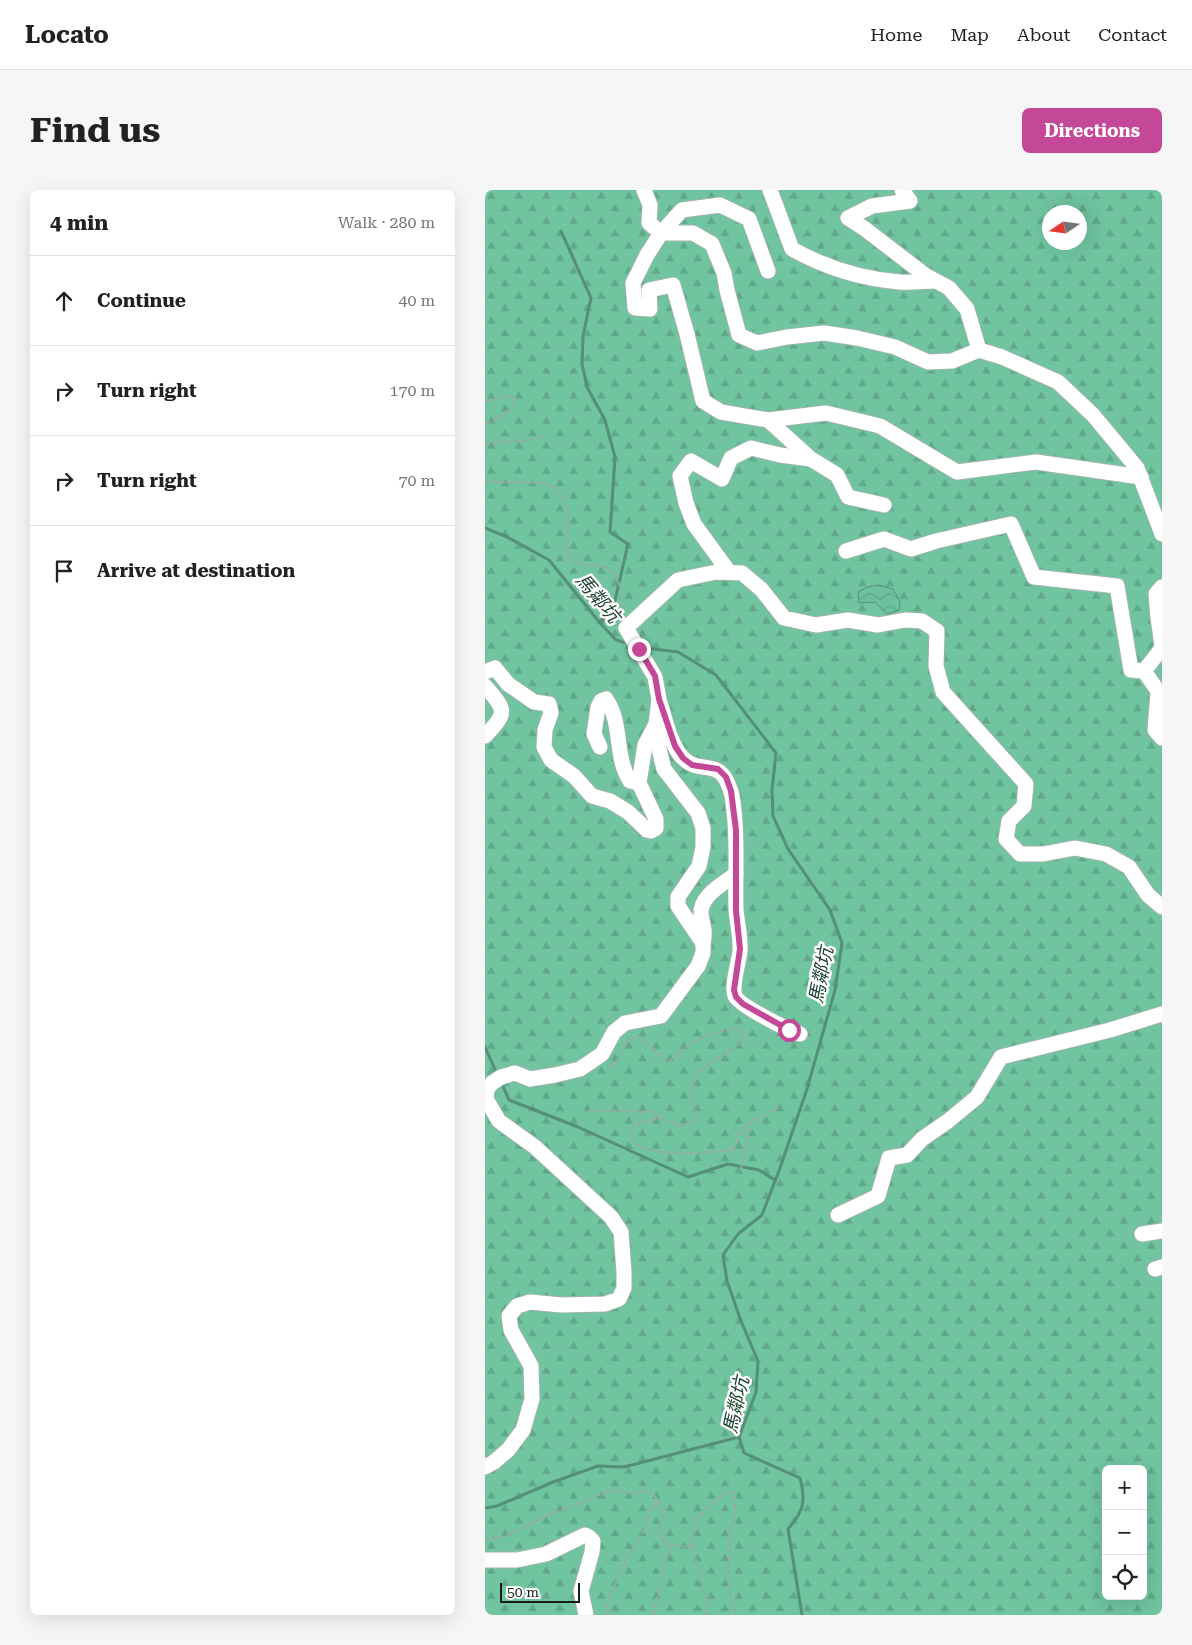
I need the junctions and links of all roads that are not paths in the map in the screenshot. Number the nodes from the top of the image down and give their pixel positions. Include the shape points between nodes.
1 (644, 190) edge
2 (770, 190) edge
3 (902, 190) edge
4 (661, 233) junction
5 (769, 271) dead end
6 (935, 281) junction
7 (979, 350) junction
8 (768, 420) junction
9 (811, 460) junction
10 (1141, 477) junction
11 (883, 505) dead end
12 (1162, 534) edge
13 (846, 551) dead end
14 (729, 572) junction
15 (1162, 587) edge
16 (1162, 647) edge
17 (1144, 671) junction
18 (485, 672) edge
19 (485, 686) edge
20 (659, 699) junction
21 (656, 724) junction
22 (485, 736) edge
23 (1162, 738) edge
24 (600, 747) dead end
25 (639, 782) junction
26 (736, 874) junction
27 (1162, 907) edge
28 (703, 943) junction
29 (1162, 1014) edge
30 (800, 1034) dead end
31 (838, 1215) dead end
32 (1162, 1230) edge
33 (1142, 1234) dead end
34 (485, 1467) edge
35 (485, 1560) edge
36 (586, 1615) edge

1 - 4 street via 650,205 649,223
2 - 6 street via 792,249 815,262 866,278
3 - 6 street via 910,201 872,206 848,218
4 - 5 street via 682,210 720,205 749,219
4 - 7 street via 693,233 712,244 723,272 739,335 757,344 824,333 895,347 929,362 952,361
4 - 8 street via 633,283 635,308 649,309 649,290 673,285 703,401 721,412
6 - 7 street via 949,288 967,309
7 - 10 street via 1058,382 1093,415
8 - 9 street
8 - 10 street via 826,413 881,426 957,472 1036,462
9 - 11 street via 837,476 848,497
9 - 14 street via 751,448 731,458 723,479 691,461 680,476 694,524
10 - 12 street
13 - 17 street via 884,539 911,550 936,540 1011,524 1034,577 1117,586 1131,670
14 - 20 street via 678,580 632,638 655,676
14 - 27 street via 742,573 761,589 784,618 816,625 848,620 878,625 905,620 923,621 937,631 936,666 943,692 1026,784 1024,806 1009,821 1006,839 1019,854 1043,854 1075,848 1106,854 1129,867 1148,894
15 - 16 street via 1156,594
16 - 17 street
17 - 23 street via 1158,691 1155,730
18 - 25 street via 495,668 508,684 534,702 549,704 551,713 544,747 551,760 574,776 592,796 628,812 651,831 656,828 656,819
19 - 22 street via 499,702 502,713
20 - 21 street
20 - 26 street via 675,746 683,758 692,765 718,769 726,777 736,830
21 - 25 street via 645,745
21 - 28 street via 664,769 698,813 703,828 699,866 678,898 678,906
24 - 25 street via 594,734 598,707 606,699 616,723 624,773 630,781
26 - 28 street via 715,889 702,904 706,934
26 - 30 street via 740,949 734,990 736,997 743,1004
28 - 34 street via 698,966 661,1016 625,1023 614,1032 602,1054 580,1069 530,1079 515,1073 497,1080 487,1090 485,1099 499,1121 535,1147 611,1216 621,1232 624,1272 619,1299 605,1304 530,1302 517,1306 509,1316 511,1330 531,1366 532,1398 523,1430 508,1450
29 - 31 street via 1001,1057 977,1098 922,1139 907,1156 889,1158 878,1196
32 - 33 street
35 - 36 street via 517,1560 546,1554 585,1535 589,1537 593,1541 592,1552 581,1591

